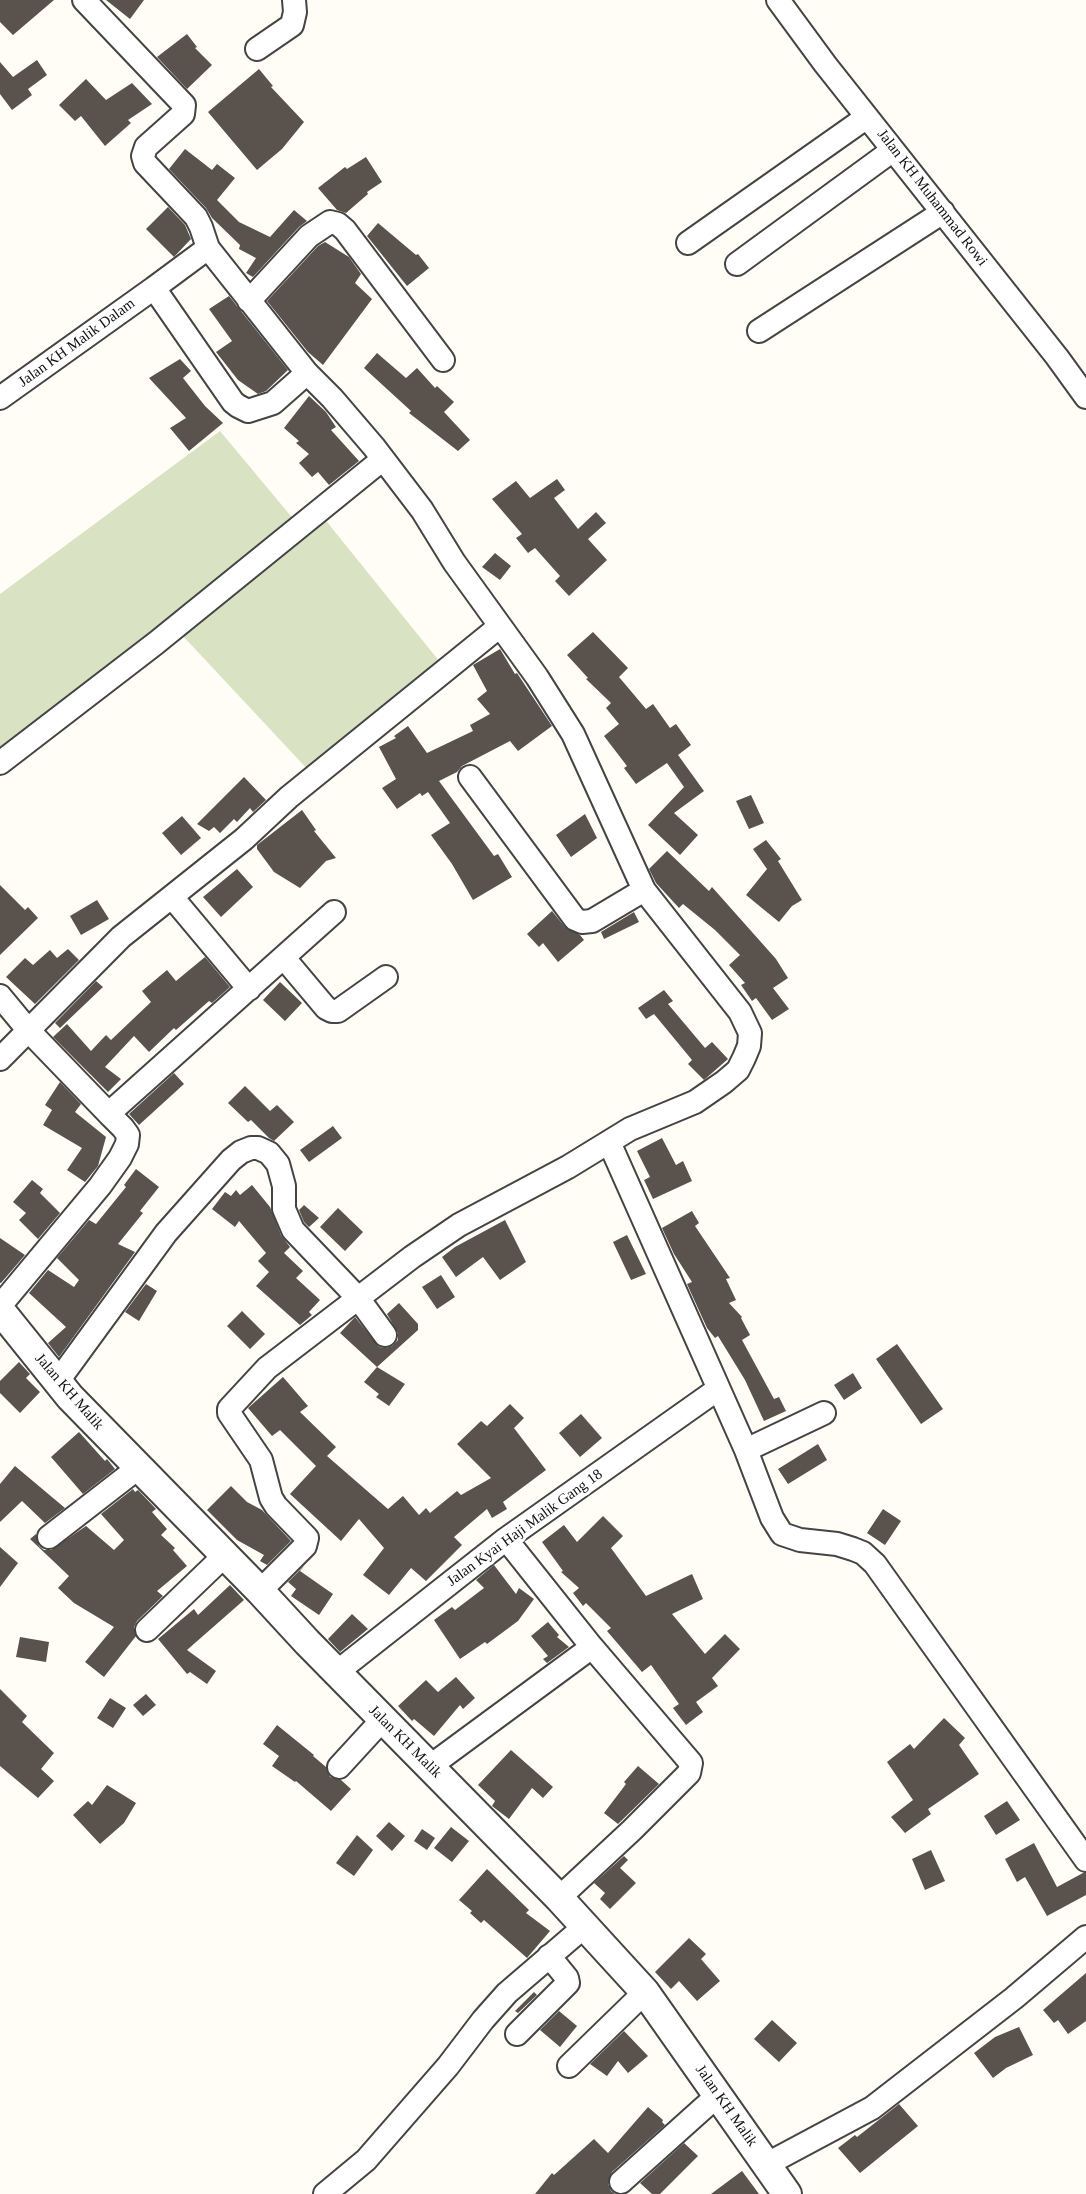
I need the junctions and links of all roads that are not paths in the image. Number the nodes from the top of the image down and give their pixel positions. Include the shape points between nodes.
1 (84, 0) edge
2 (294, 0) edge
3 (778, 0) edge
4 (257, 49) dead end
5 (867, 117) junction
6 (893, 150) junction
7 (943, 212) junction
8 (688, 243) dead end
9 (208, 248) junction
10 (737, 264) dead end
11 (154, 288) junction
12 (249, 301) junction
13 (759, 331) dead end
14 (443, 360) dead end
15 (308, 373) junction
16 (1086, 397) edge
17 (0, 398) edge
18 (383, 459) junction
19 (500, 626) junction
20 (0, 763) edge
21 (470, 777) dead end
22 (644, 890) junction
23 (171, 897) junction
24 (334, 912) dead end
25 (284, 958) junction
26 (386, 977) dead end
27 (249, 989) junction
28 (0, 996) edge
29 (29, 1031) junction
30 (0, 1059) edge
31 (110, 1115) junction
32 (609, 1143) junction
33 (358, 1298) junction
34 (3, 1320) edge
35 (385, 1335) dead end
36 (58, 1381) junction
37 (718, 1389) junction
38 (824, 1413) dead end
39 (746, 1450) junction
40 (138, 1468) junction
41 (49, 1537) dead end
42 (506, 1539) junction
43 (224, 1556) junction
44 (260, 1591) junction
45 (147, 1630) dead end
46 (592, 1647) junction
47 (337, 1672) junction
48 (383, 1719) junction
49 (339, 1767) dead end
50 (429, 1767) junction
51 (1086, 1860) edge
52 (559, 1898) junction
53 (585, 1926) junction
54 (1086, 1936) edge
55 (549, 1956) junction
56 (645, 1992) junction
57 (517, 2034) dead end
58 (569, 2066) dead end
59 (718, 2095) junction
60 (771, 2162) dead end
61 (621, 2182) dead end
62 (325, 2194) edge
63 (787, 2194) edge

1 - 9 street via 183,102 183,114 146,147 143,156 196,217
2 - 4 street via 292,25
3 - 5 street, Jalan KH Muhammad Rowi
5 - 6 street, Jalan KH Muhammad Rowi
5 - 8 street
6 - 7 street, Jalan KH Muhammad Rowi
6 - 10 street
7 - 13 street
7 - 16 street, Jalan KH Muhammad Rowi
9 - 11 street, Jalan KH Malik Dalam
9 - 12 street
11 - 15 street via 238,406 248,411 273,403
11 - 17 street, Jalan KH Malik Dalam
12 - 14 street via 309,236 330,222 338,224
12 - 15 street
15 - 18 street
18 - 19 street
18 - 20 street
19 - 22 street via 573,734
19 - 23 street
21 - 22 street via 575,919 592,921
22 - 32 street via 740,1012 750,1033 749,1046 738,1070 724,1082 695,1102 630,1129
23 - 27 street
23 - 29 street via 121,937
24 - 25 street
25 - 26 street via 332,1011 338,1011
25 - 27 street
27 - 31 street
28 - 29 street
29 - 30 street
29 - 31 street
31 - 34 street via 128,1135 120,1158
32 - 33 street via 459,1225
32 - 37 street
33 - 35 street
33 - 36 street via 293,1230 284,1209 284,1186 278,1164 269,1153 251,1148 231,1161 166,1233
33 - 44 street via 267,1368 228,1410 261,1460 276,1506 307,1538 305,1546
34 - 36 street, Jalan KH Malik
36 - 40 street, Jalan KH Malik
37 - 39 street
37 - 42 street, Jalan Kyai Haji Malik Gang 18
38 - 39 street
39 - 51 street via 782,1534 853,1548 875,1564
40 - 41 street
40 - 43 street, Jalan KH Malik
42 - 46 street
42 - 47 street, Jalan Kyai Haji Malik Gang 18
43 - 44 street, Jalan KH Malik
43 - 45 street
44 - 47 street, Jalan KH Malik
46 - 50 street
46 - 52 street via 691,1763 691,1768
47 - 48 street, Jalan KH Malik
48 - 49 street
48 - 50 street, Jalan KH Malik
50 - 52 street, Jalan KH Malik
52 - 53 street, Jalan KH Malik
53 - 55 street
53 - 56 street, Jalan KH Malik
54 - 60 street via 1014,1998 872,2108
55 - 57 street via 568,1983
55 - 62 street via 499,2002 366,2160
56 - 58 street
56 - 59 street, Jalan KH Malik
59 - 61 street
59 - 63 street, Jalan KH Malik

